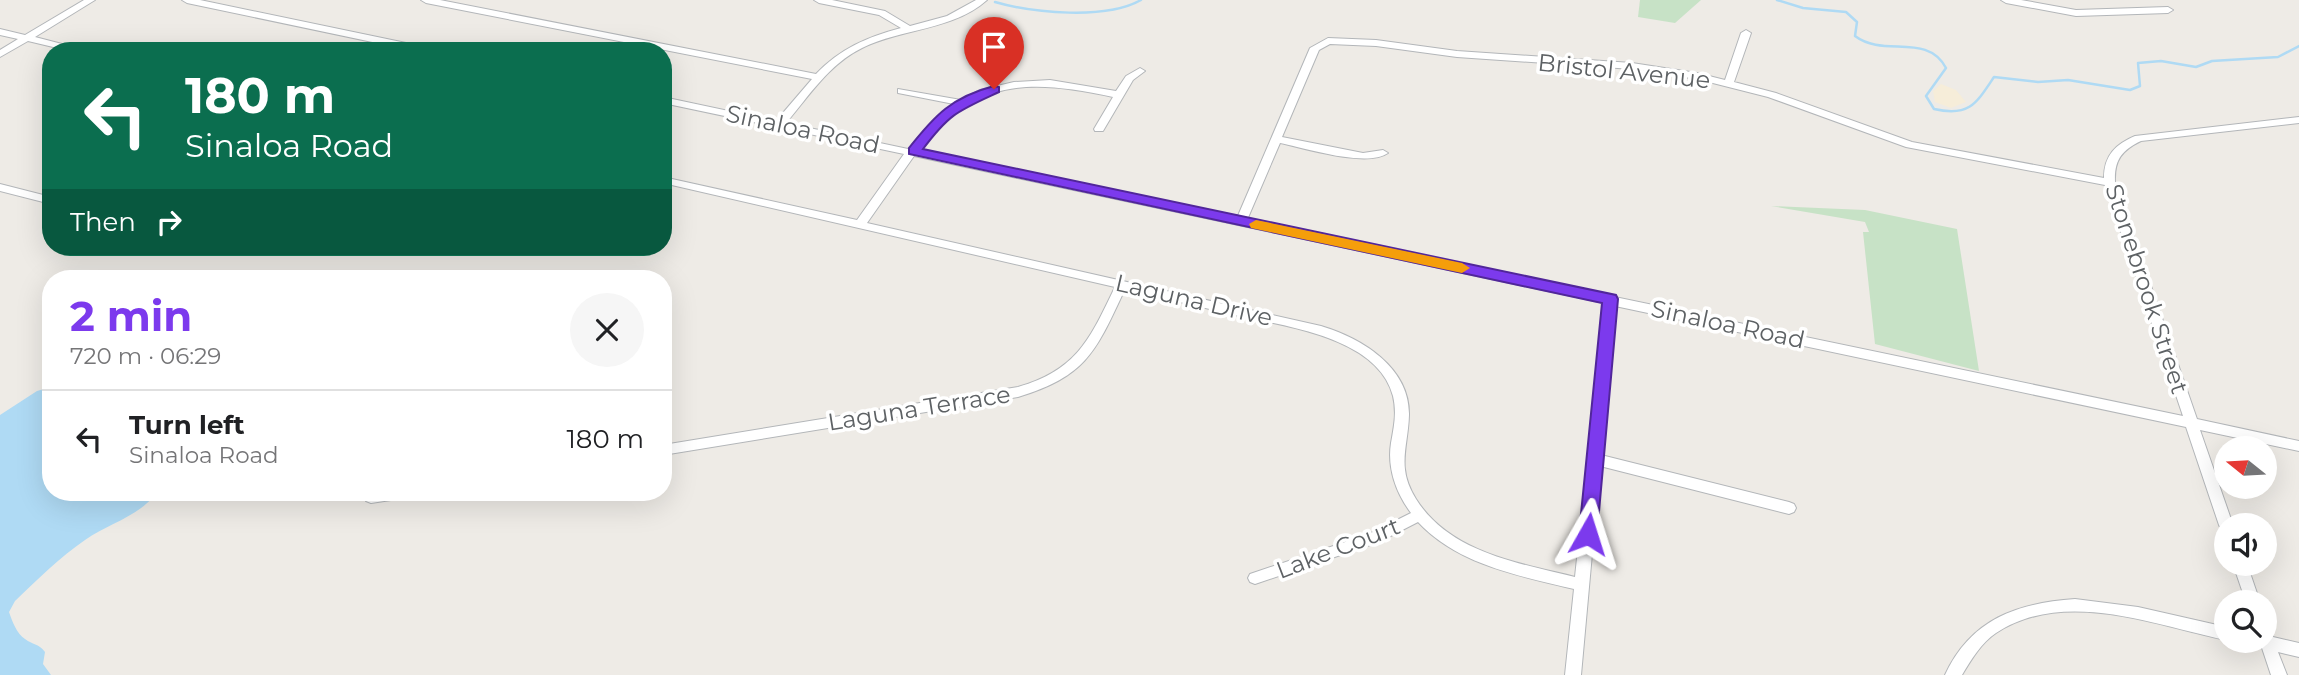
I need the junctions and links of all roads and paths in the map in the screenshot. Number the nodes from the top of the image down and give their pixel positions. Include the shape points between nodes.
1 (90, 0) edge
2 (187, 0) edge
3 (235, 0) edge
4 (426, 0) edge
5 (819, 0) edge
6 (982, 0) edge
7 (2006, 0) edge
8 (223, 8) junction
9 (2168, 10) dead end
10 (910, 30) junction
11 (0, 32) edge
12 (1746, 33) dead end
13 (28, 38) junction
14 (45, 42) edge
15 (387, 42) edge
16 (638, 42) edge
17 (672, 49) edge
18 (0, 54) edge
19 (1140, 71) dead end
20 (820, 78) junction
21 (1730, 83) junction
22 (902, 91) dead end
23 (1119, 95) junction
24 (672, 102) edge
25 (961, 103) junction
26 (2299, 120) edge
27 (779, 124) junction
28 (1099, 129) dead end
29 (1276, 139) junction
30 (914, 151) junction
31 (1383, 153) dead end
32 (672, 182) edge
33 (2110, 182) junction
34 (0, 187) edge
35 (42, 199) edge
36 (1241, 221) junction
37 (860, 225) junction
38 (1122, 284) junction
39 (1610, 299) junction
40 (2190, 424) junction
41 (2299, 446) edge
42 (672, 449) edge
43 (1595, 459) junction
44 (1789, 508) dead end
45 (2222, 513) edge
46 (1420, 515) junction
47 (1255, 578) dead end
48 (1583, 585) junction
49 (2214, 631) edge
50 (2277, 643) edge
51 (2299, 650) edge
52 (2269, 653) edge
53 (1573, 675) edge
54 (1953, 675) edge
55 (2279, 675) edge

1 - 13 street
2 - 8 street
3 - 8 street
4 - 16 street
5 - 10 street via 882,13
6 - 10 street via 957,17
7 - 9 street via 2076,13
8 - 15 street
10 - 20 street via 856,47
11 - 13 street
12 - 21 street
13 - 14 street
13 - 18 street
17 - 20 street
19 - 23 street via 1129,78
20 - 27 street
21 - 29 street, Bristol Avenue via 1632,66 1328,41 1315,48
21 - 33 street, Bristol Avenue via 1910,145
22 - 25 street
23 - 25 street via 1032,83 994,89
23 - 28 street
24 - 27 street, Sinaloa Road
25 - 30 street via 938,120
26 - 33 street, Stonebrook Street via 2139,138 2113,154
27 - 30 street, Sinaloa Road
29 - 31 street via 1363,156
29 - 36 street, Bristol Avenue
30 - 36 street, Sinaloa Road
30 - 37 street
32 - 37 street, Laguna Drive
33 - 40 street, Stonebrook Street
34 - 35 street
36 - 39 street, Sinaloa Road
37 - 38 street, Laguna Drive
38 - 42 street, Laguna Terrace via 1084,357 1041,386
38 - 46 street, Laguna Drive via 1321,330 1366,351 1386,370 1399,394 1402,418 1397,467 1404,492
39 - 40 street, Sinaloa Road
39 - 43 street
40 - 41 street, Sinaloa Road
40 - 45 street, Stonebrook Street
43 - 44 street
43 - 48 street
46 - 47 street, Lake Court via 1374,538
46 - 48 street, Laguna Drive via 1445,538 1473,554
48 - 53 street
49 - 54 street via 2101,607 2056,607 2017,615 1990,629 1970,648
50 - 51 street
52 - 55 street

